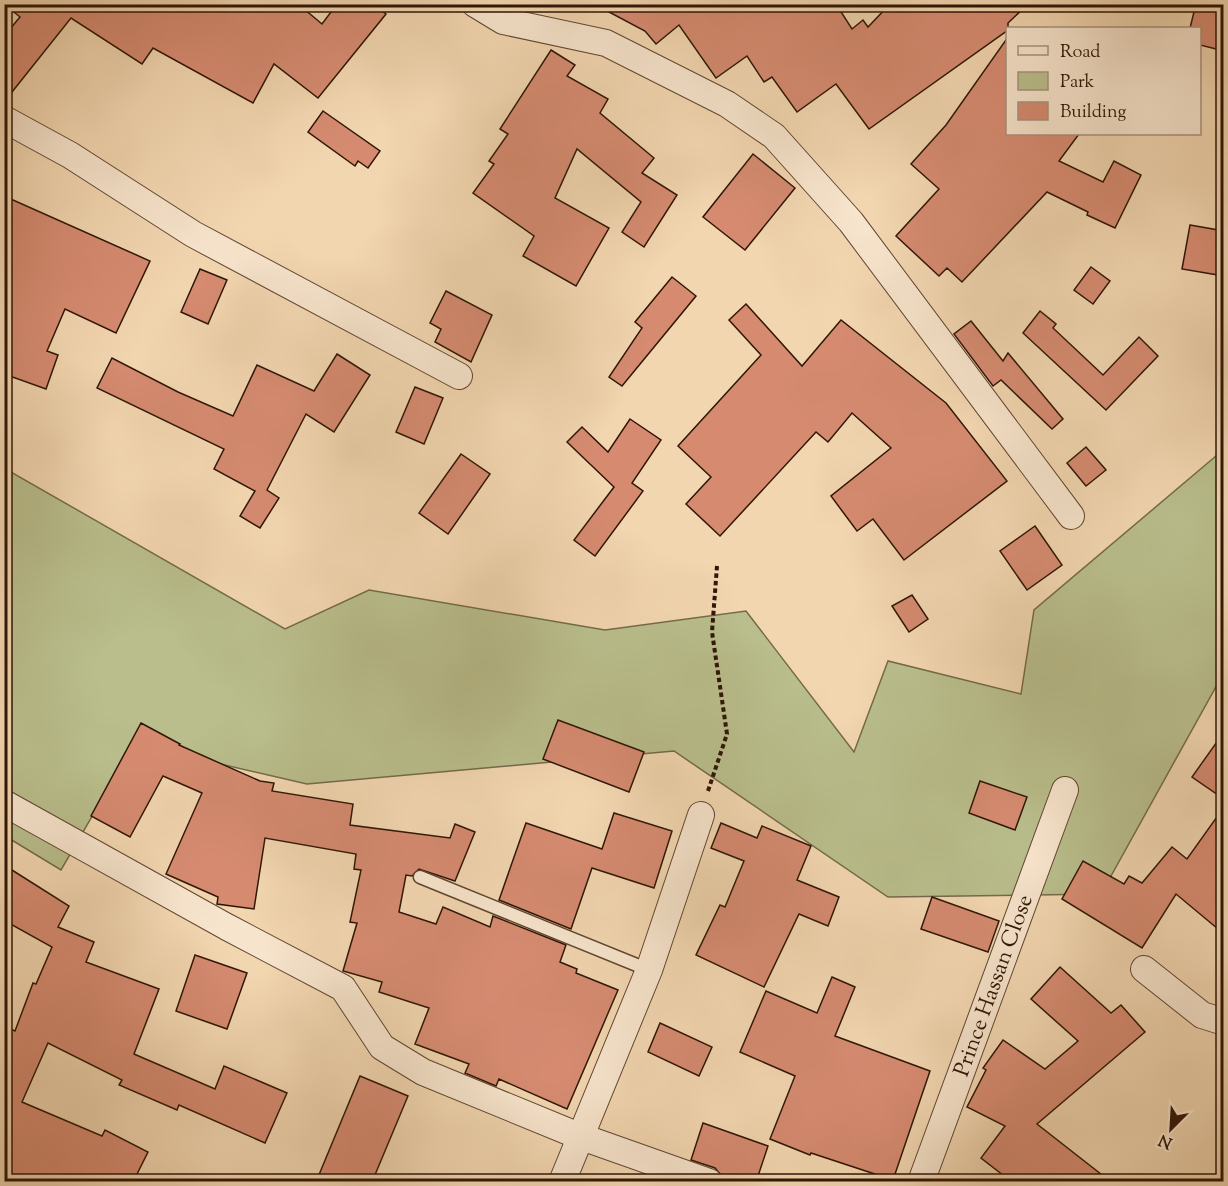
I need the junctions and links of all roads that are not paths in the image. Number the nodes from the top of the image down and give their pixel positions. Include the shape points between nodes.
1 (475, 4) edge
2 (512, 13) edge
3 (4, 119) edge
4 (459, 376) dead end
5 (1071, 516) dead end
6 (1065, 790) dead end
7 (4, 803) edge
8 (701, 815) road end
9 (420, 877) dead end
10 (1144, 969) dead end
11 (649, 970) junction
12 (1224, 1022) edge
13 (579, 1136) junction
14 (562, 1182) edge
15 (709, 1182) edge
16 (921, 1182) edge

1 - 2 street
2 - 5 street via 606,43 727,104 774,136 851,222
3 - 4 street via 70,155 193,234
6 - 16 street, Prince Hassan Close
7 - 13 street via 343,988 382,1047 423,1072
8 - 11 street
9 - 11 lane
10 - 12 street via 1202,1015
11 - 13 street
13 - 14 street
13 - 15 street

